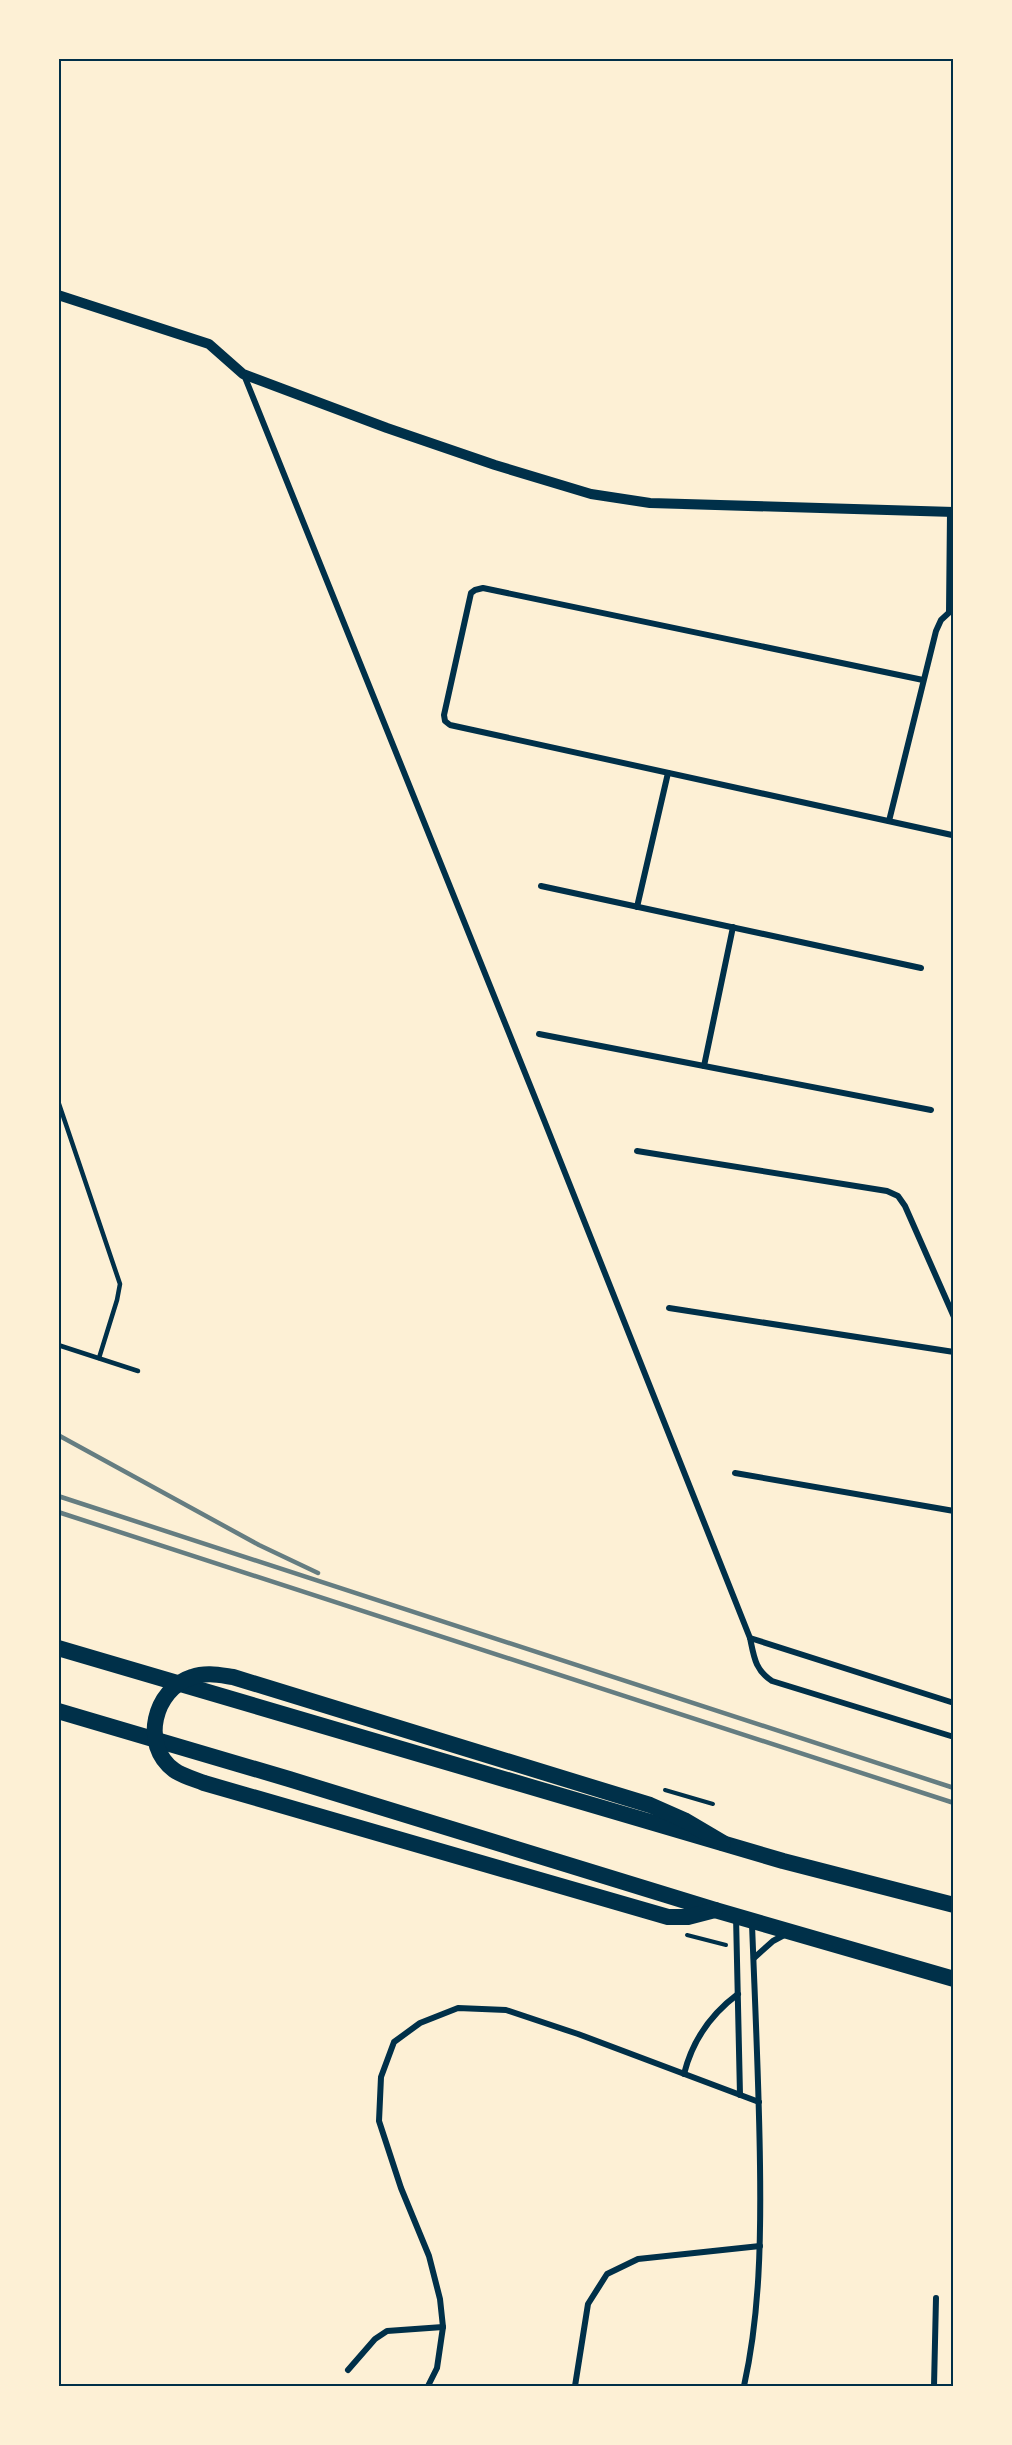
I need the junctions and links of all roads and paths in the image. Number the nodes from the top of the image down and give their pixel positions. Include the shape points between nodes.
1 (58, 295) edge
2 (243, 374) junction
3 (952, 512) edge
4 (951, 610) edge
5 (923, 680) junction
6 (668, 773) junction
7 (889, 821) junction
8 (952, 835) dead end
9 (540, 886) dead end
10 (637, 907) junction
11 (733, 927) junction
12 (921, 968) dead end
13 (539, 1034) dead end
14 (704, 1066) junction
15 (58, 1101) edge
16 (931, 1110) dead end
17 (637, 1151) dead end
18 (669, 1308) dead end
19 (954, 1317) edge
20 (58, 1345) edge
21 (954, 1352) edge
22 (99, 1358) junction
23 (138, 1371) dead end
24 (735, 1473) dead end
25 (954, 1510) edge
26 (750, 1638) junction
27 (58, 1648) edge
28 (954, 1703) edge
29 (58, 1710) edge
30 (954, 1737) edge
31 (657, 1788) dead end
32 (713, 1804) dead end
33 (723, 1843) junction
34 (954, 1903) edge
35 (715, 1911) junction
36 (744, 1918) junction
37 (790, 1931) junction
38 (686, 1935) dead end
39 (737, 1948) junction
40 (754, 1959) junction
41 (954, 1980) edge
42 (738, 1994) junction
43 (684, 2074) junction
44 (740, 2096) junction
45 (759, 2102) junction
46 (760, 2246) junction
47 (936, 2298) dead end
48 (443, 2326) junction
49 (348, 2370) dead end
50 (428, 2386) edge
51 (575, 2386) edge
52 (744, 2386) edge
53 (934, 2386) edge

1 - 2 street via 209,344
2 - 3 street via 462,454 591,494 650,503
2 - 26 street
3 - 4 street
4 - 5 street via 936,631
5 - 6 street via 483,588 471,593 445,721
5 - 7 street
6 - 7 street
6 - 10 street
7 - 8 street
9 - 10 street
10 - 11 street
11 - 12 street
11 - 14 street
13 - 14 street
14 - 16 street
15 - 22 lane via 120,1284
17 - 19 street via 887,1191 898,1196
18 - 21 street
20 - 22 lane
22 - 23 lane
24 - 25 street
26 - 28 street
26 - 30 street via 756,1667 772,1681
27 - 33 highway
29 - 35 highway
31 - 32 path
33 - 34 highway
33 - 35 highway via 650,1805 233,1677 207,1673 180,1682 157,1708 154,1732 159,1752 174,1770 204,1783 669,1917
35 - 36 highway
36 - 37 highway
36 - 39 street
36 - 40 street
37 - 40 street via 772,1941
37 - 41 highway
38 - 39 path
39 - 42 street
40 - 45 street
42 - 43 street via 708,2022 687,2060
42 - 44 street
43 - 44 street
43 - 48 street via 506,2010 458,2008 420,2023 394,2042 381,2077 379,2121 429,2256
44 - 45 street
45 - 46 street
46 - 51 street via 638,2259 607,2274 588,2304
46 - 52 street
47 - 53 street
48 - 49 street via 387,2331
48 - 50 street via 437,2367

